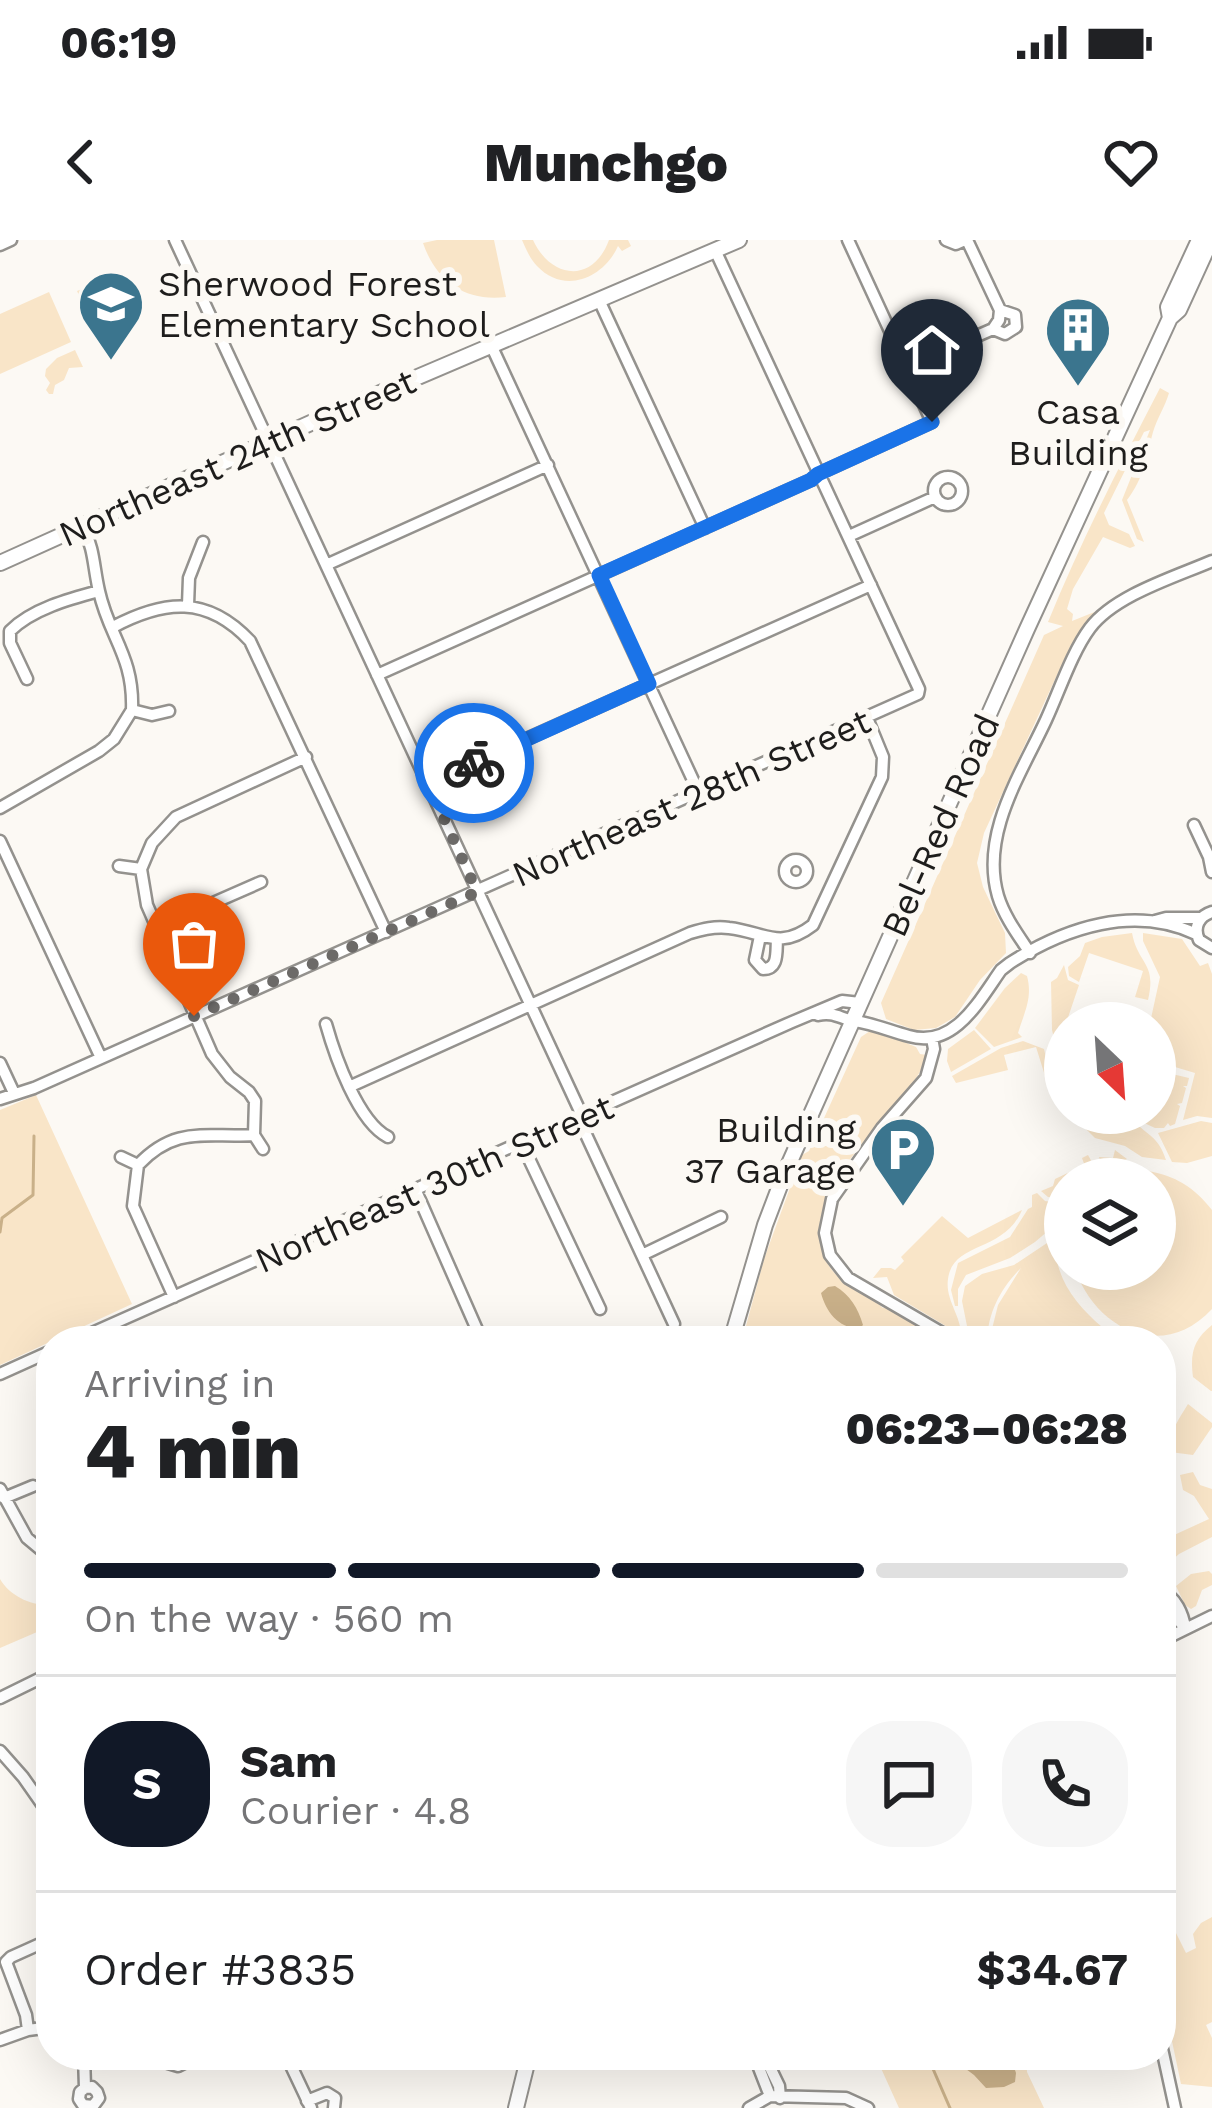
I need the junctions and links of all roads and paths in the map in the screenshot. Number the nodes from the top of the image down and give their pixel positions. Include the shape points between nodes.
1 (11, 240) edge
2 (176, 240) edge
3 (739, 240) edge
4 (848, 240) edge
5 (946, 240) edge
6 (966, 240) edge
7 (0, 245) edge
8 (1207, 245) edge
9 (716, 250) junction
10 (599, 300) junction
11 (998, 320) junction
12 (490, 345) junction
13 (908, 366) junction
14 (269, 442) junction
15 (548, 466) junction
16 (818, 474) junction
17 (935, 497) dead end
18 (83, 526) junction
19 (705, 528) junction
20 (849, 536) junction
21 (203, 542) dead end
22 (1212, 561) edge
23 (0, 562) edge
24 (326, 565) junction
25 (599, 575) junction
26 (872, 585) junction
27 (98, 591) junction
28 (188, 605) junction
29 (112, 627) junction
30 (6, 630) edge
31 (377, 675) junction
32 (27, 679) dead end
33 (649, 684) junction
34 (132, 710) junction
35 (170, 711) dead end
36 (867, 718) junction
37 (306, 757) junction
38 (428, 783) junction
39 (699, 793) junction
40 (0, 808) edge
41 (1194, 825) dead end
42 (0, 841) edge
43 (1211, 858) edge
44 (119, 866) dead end
45 (141, 869) junction
46 (1212, 872) edge
47 (806, 876) dead end
48 (261, 882) dead end
49 (831, 888) junction
50 (477, 892) junction
51 (1208, 913) edge
52 (1155, 921) junction
53 (156, 928) junction
54 (386, 932) junction
55 (1196, 934) junction
56 (760, 936) junction
57 (777, 939) junction
58 (1212, 948) edge
59 (1030, 952) junction
60 (860, 1003) junction
61 (531, 1005) junction
62 (194, 1016) junction
63 (853, 1021) junction
64 (792, 1022) junction
65 (326, 1024) dead end
66 (932, 1038) junction
67 (101, 1058) junction
68 (0, 1063) edge
69 (351, 1086) junction
70 (14, 1093) junction
71 (0, 1099) edge
72 (583, 1117) junction
73 (254, 1136) junction
74 (388, 1138) dead end
75 (522, 1144) junction
76 (263, 1149) dead end
77 (121, 1157) dead end
78 (138, 1165) junction
79 (416, 1191) junction
80 (721, 1217) dead end
81 (642, 1255) junction
82 (174, 1297) junction
83 (600, 1310) dead end
84 (674, 1324) dead end
85 (108, 1326) edge
86 (475, 1326) edge
87 (735, 1326) edge
88 (933, 1326) edge
89 (36, 1357) edge
90 (0, 1373) edge
91 (33, 1486) dead end
92 (2, 1494) edge
93 (36, 1546) edge
94 (1176, 1605) edge
95 (1212, 1616) edge
96 (1176, 1618) edge
97 (1185, 1628) junction
98 (1176, 1633) edge
99 (36, 1680) edge
100 (0, 1698) edge
101 (0, 1751) edge
102 (36, 1796) edge
103 (36, 1947) edge
104 (36, 2029) edge
105 (28, 2030) junction
106 (0, 2040) edge
107 (84, 2070) edge
108 (293, 2070) edge
109 (526, 2070) edge
110 (761, 2070) edge
111 (771, 2070) edge
112 (1167, 2070) edge
113 (85, 2088) dead end
114 (772, 2100) edge
115 (309, 2104) edge
116 (863, 2107) edge
117 (334, 2108) edge
118 (516, 2108) edge
119 (749, 2108) edge
120 (1175, 2108) edge

1 - 7 street
2 - 14 street
3 - 9 main road, Northeast 24th Street
4 - 13 street
5 - 6 street
6 - 11 street
8 - 60 main road, Bel-Red Road
9 - 10 main road, Northeast 24th Street
9 - 16 street
10 - 12 main road, Northeast 24th Street
10 - 19 street
11 - 11 street via 1005,334 1016,327 1013,312
11 - 13 street
12 - 14 main road, Northeast 24th Street
12 - 15 street
13 - 16 street via 932,422
14 - 18 main road, Northeast 24th Street
14 - 24 street
15 - 24 street
15 - 25 street
16 - 19 street
16 - 20 street
17 - 20 street
18 - 23 main road, Northeast 24th Street
18 - 27 street
19 - 25 street
20 - 26 street
21 - 28 street
22 - 59 street via 1127,599 1090,628 1022,771 998,824 993,858 1003,909
24 - 31 street
25 - 31 street
25 - 33 street
26 - 33 street
26 - 36 street, Northeast 28th Street via 919,689
27 - 29 street
27 - 30 street
28 - 29 street
28 - 37 street via 250,641
29 - 34 street via 132,676
30 - 32 street
31 - 38 street
33 - 38 street
33 - 39 street
34 - 35 street
34 - 40 street via 99,751
36 - 39 street, Northeast 28th Street
36 - 49 street via 882,777
37 - 45 street via 176,817
37 - 54 street
38 - 50 street
39 - 50 street, Northeast 28th Street
41 - 43 street
42 - 67 street
43 - 46 street
44 - 45 street
45 - 53 street
47 - 49 street
48 - 53 street
49 - 57 street via 813,925
50 - 54 street, Northeast 28th Street
50 - 61 street
51 - 52 street
51 - 55 street
52 - 55 street
52 - 59 street via 1097,924
53 - 62 street
54 - 62 street, Northeast 28th Street
55 - 58 street
56 - 57 street
56 - 57 street via 755,960 763,969 774,964
56 - 61 street via 718,927 690,933
59 - 66 street via 1001,970 958,1026
60 - 63 main road, Bel-Red Road
60 - 64 street, Northeast 30th Street via 842,1001
61 - 69 street
61 - 72 street
62 - 67 street, Northeast 28th Street
62 - 73 street via 222,1068 255,1101
63 - 64 street, Northeast 30th Street via 828,1012
63 - 66 street, Northeast 30th Street
63 - 87 main road, Bel-Red Road via 778,1191
64 - 72 street, Northeast 30th Street
65 - 69 street
66 - 88 street via 926,1078 832,1199 826,1240 848,1277
67 - 70 street, Northeast 28th Street
68 - 70 street
69 - 74 street via 365,1118
70 - 71 street, Northeast 28th Street
72 - 75 street, Northeast 30th Street
72 - 81 street
73 - 76 street
73 - 78 street via 177,1137
75 - 79 street, Northeast 30th Street
75 - 83 street
77 - 78 street
78 - 82 street via 134,1207
79 - 82 street, Northeast 30th Street
79 - 86 street
80 - 81 street
81 - 84 street
82 - 85 street, Northeast 30th Street
89 - 90 street
91 - 92 street
92 - 93 street
94 - 97 street
95 - 97 street
96 - 97 street
97 - 98 street
99 - 100 street
101 - 102 street
103 - 105 street via 6,1962
104 - 105 street
105 - 106 street
107 - 113 street
108 - 115 street
109 - 118 main road
110 - 114 street
111 - 114 street via 779,2086
112 - 120 street
114 - 116 street via 846,2098
114 - 119 street
115 - 117 street via 327,2093

